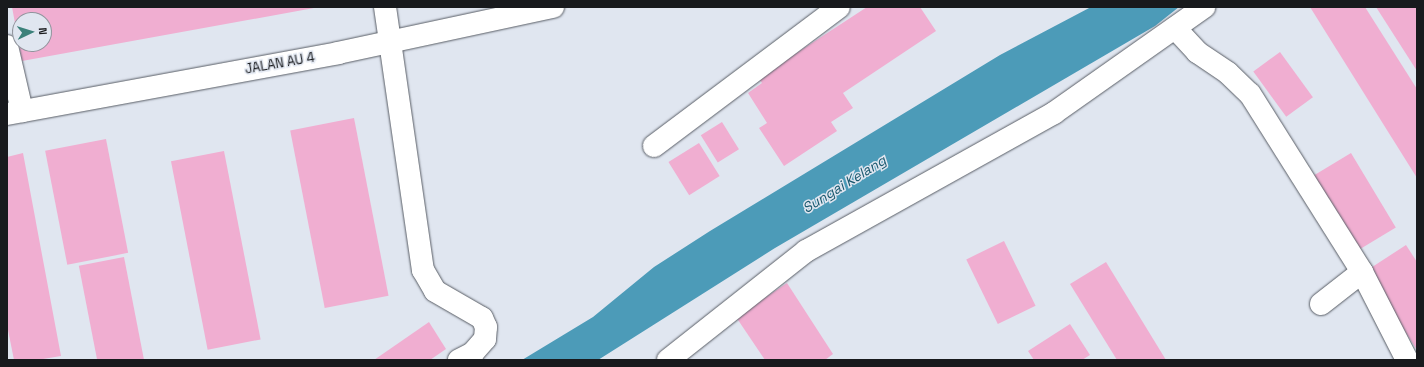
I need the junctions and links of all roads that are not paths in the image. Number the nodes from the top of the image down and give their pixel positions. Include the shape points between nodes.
1 (385, 7) edge
2 (553, 7) edge
3 (838, 7) edge
4 (1204, 7) edge
5 (1175, 28) junction
6 (388, 42) junction
7 (7, 46) edge
8 (14, 112) edge
9 (654, 146) dead end
10 (1362, 272) junction
11 (1322, 304) dead end
12 (1405, 359) edge
13 (459, 360) edge
14 (668, 360) edge

1 - 6 street
2 - 6 street, JALAN AU 4
3 - 9 street
4 - 5 street
5 - 10 street via 1197,52 1250,94
5 - 14 street via 1054,113 806,251
6 - 8 street, JALAN AU 4
6 - 13 street via 423,270 435,291 482,318 486,327 485,339 473,353
7 - 8 street
10 - 11 street
10 - 12 street

